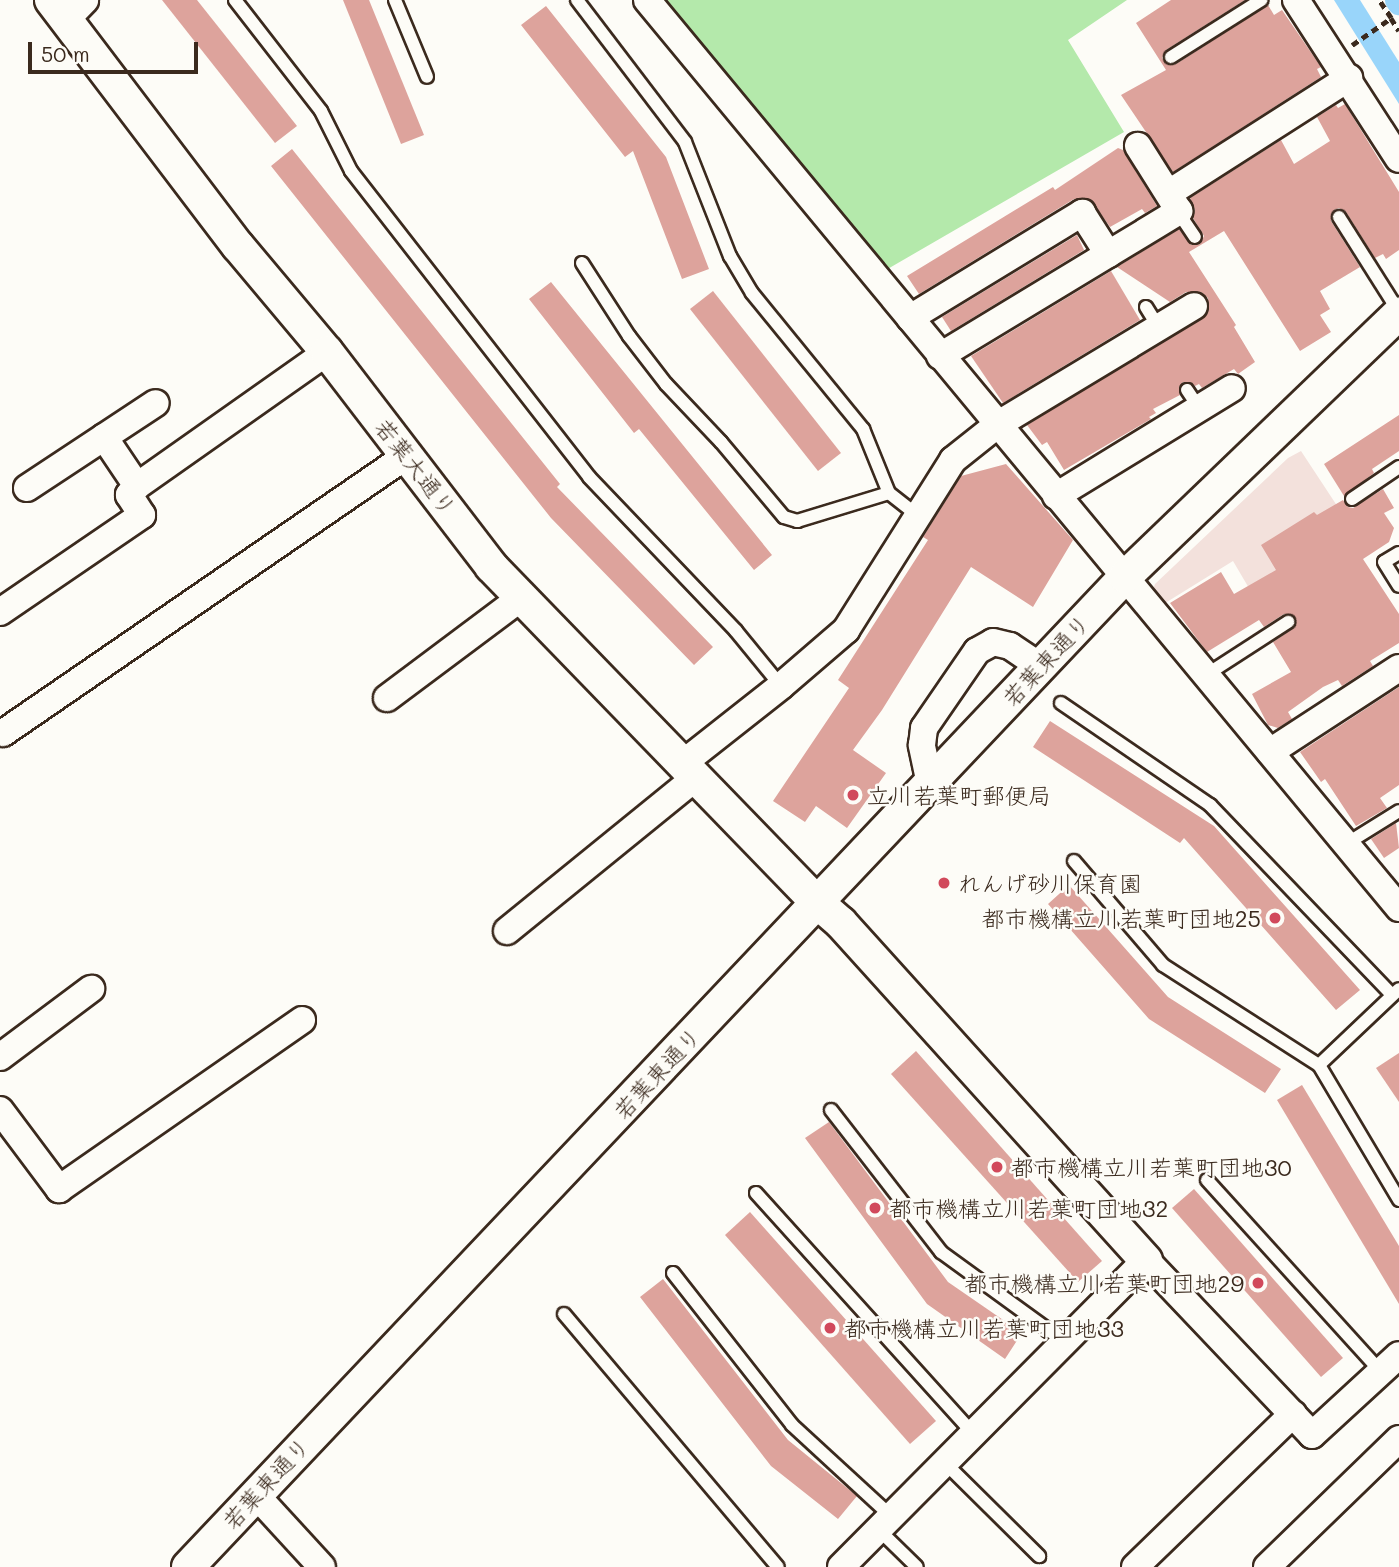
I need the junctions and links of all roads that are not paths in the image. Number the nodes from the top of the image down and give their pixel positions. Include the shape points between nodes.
1 (234, 0) edge
2 (395, 0) edge
3 (577, 0) edge
4 (647, 0) edge
5 (1261, 0) edge
6 (1296, 0) edge
7 (67, 7) edge
8 (1171, 57) dead end
9 (427, 77) dead end
10 (1349, 78) junction
11 (1138, 146) dead end
12 (1399, 159) edge
13 (1173, 203) junction
14 (1339, 218) dead end
15 (1195, 237) dead end
16 (1108, 254) junction
17 (582, 263) dead end
18 (1195, 306) dead end
19 (1399, 313) edge
20 (910, 318) junction
21 (327, 352) junction
22 (940, 356) junction
23 (1232, 388) dead end
24 (156, 403) dead end
25 (997, 425) junction
26 (104, 437) junction
27 (408, 455) junction
28 (1399, 467) edge
29 (137, 486) junction
30 (27, 488) dead end
31 (889, 493) junction
32 (1056, 496) junction
33 (1352, 499) dead end
34 (917, 515) junction
35 (1399, 553) edge
36 (1125, 577) junction
37 (1399, 586) edge
38 (522, 597) junction
39 (0, 612) edge
40 (1288, 622) dead end
41 (1040, 666) junction
42 (1399, 668) edge
43 (1206, 675) junction
44 (781, 687) junction
45 (387, 698) dead end
46 (1062, 703) dead end
47 (3, 733) dead end
48 (1270, 752) junction
49 (689, 771) junction
50 (930, 784) junction
51 (1399, 811) edge
52 (1346, 844) junction
53 (1074, 861) dead end
54 (818, 903) junction
55 (1399, 908) edge
56 (506, 931) dead end
57 (91, 989) dead end
58 (1395, 992) edge
59 (302, 1020) dead end
60 (0, 1057) edge
61 (1319, 1065) junction
62 (0, 1110) edge
63 (831, 1110) dead end
64 (1207, 1180) dead end
65 (756, 1193) dead end
66 (1399, 1200) edge
67 (1146, 1260) junction
68 (673, 1273) dead end
69 (565, 1314) dead end
70 (1065, 1342) junction
71 (1390, 1364) edge
72 (1293, 1414) junction
73 (973, 1433) junction
74 (1399, 1438) edge
75 (944, 1462) junction
76 (256, 1494) junction
77 (885, 1522) junction
78 (1039, 1556) dead end
79 (188, 1567) edge
80 (322, 1567) edge
81 (778, 1567) edge
82 (841, 1567) edge
83 (917, 1567) edge
84 (1135, 1567) edge
85 (1267, 1567) edge

1 - 44 lane via 321,111 351,171 589,477 736,631
2 - 9 lane
3 - 31 lane via 685,142 730,256 752,293 863,429
4 - 20 street
5 - 8 lane
6 - 10 street
7 - 21 street, 若葉大通り via 238,246
10 - 12 street
10 - 13 street
11 - 13 street
13 - 15 lane
13 - 16 street
14 - 19 lane
16 - 20 street via 1082,213
16 - 22 street
17 - 31 lane via 666,384 784,517 797,521
18 - 25 street via 1152,317
19 - 36 street, 若葉東通り
20 - 22 street
21 - 27 street, 若葉大通り
21 - 29 street
22 - 25 street
23 - 32 street via 1193,399
24 - 26 street
25 - 32 street
25 - 34 street via 953,460
26 - 29 street
26 - 30 street
27 - 38 street, 若葉大通り via 491,566
27 - 47 street
28 - 33 lane
29 - 39 street via 129,495 142,515
31 - 34 lane
32 - 36 street
34 - 44 street via 846,630
35 - 37 lane via 1384,562
36 - 41 street, 若葉東通り
36 - 43 street
38 - 45 street
38 - 49 street, 若葉大通り
40 - 43 lane
41 - 50 street, 若葉東通り
41 - 50 street via 1010,646 993,642 977,651 924,728 922,745
42 - 48 street
43 - 48 street
44 - 49 street
46 - 58 lane via 1210,805
48 - 52 street
49 - 54 street, 若葉大通り
49 - 56 street
50 - 54 street, 若葉東通り
51 - 52 lane
52 - 55 street
53 - 61 lane via 1163,965
54 - 67 street, 若葉大通り
54 - 76 street, 若葉東通り
57 - 60 street
58 - 61 lane
59 - 62 street via 59,1189
61 - 66 lane
63 - 70 lane via 941,1252
64 - 71 lane
65 - 73 lane
67 - 70 street
67 - 72 street
68 - 77 lane via 792,1425
69 - 81 lane
70 - 73 street
71 - 72 street via 1312,1435
72 - 84 street
73 - 75 street
74 - 85 street
75 - 77 street
75 - 78 lane
76 - 79 street, 若葉東通り
76 - 80 street
77 - 82 street
77 - 83 lane

